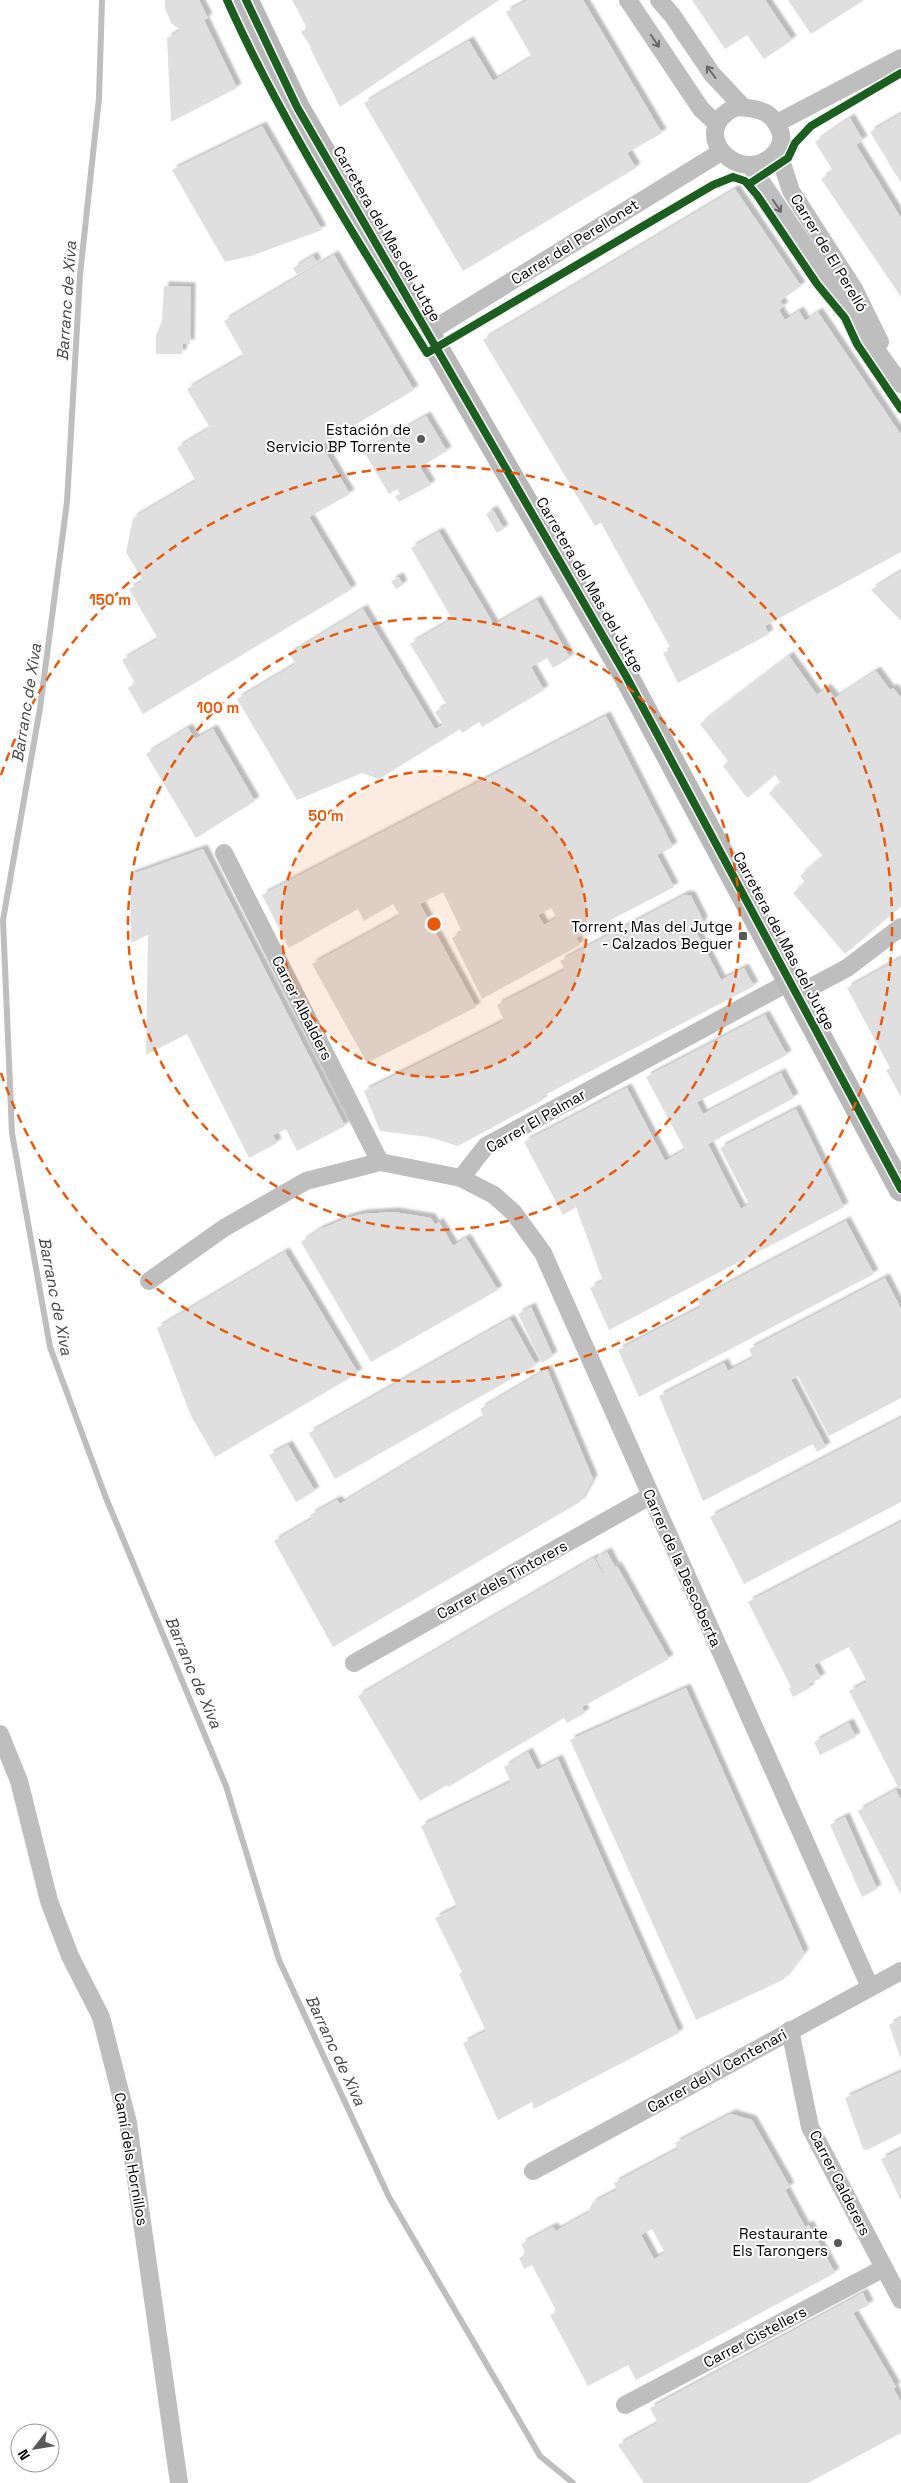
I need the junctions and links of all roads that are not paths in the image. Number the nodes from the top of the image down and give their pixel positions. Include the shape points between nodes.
1 (246, 0) edge
2 (628, 0) edge
3 (659, 0) edge
4 (901, 58) edge
5 (743, 108) junction
6 (777, 123) junction
7 (717, 124) junction
8 (778, 151) junction
9 (721, 152) junction
10 (750, 165) junction
11 (429, 332) junction
12 (900, 382) edge
13 (224, 853) dead end
14 (901, 927) edge
15 (794, 988) junction
16 (380, 1162) junction
17 (460, 1178) junction
18 (901, 1189) edge
19 (148, 1281) dead end
20 (650, 1496) junction
21 (354, 1663) dead end
22 (0, 1734) edge
23 (901, 1971) edge
24 (870, 1987) junction
25 (790, 2030) junction
26 (533, 2171) dead end
27 (884, 2268) junction
28 (901, 2300) edge
29 (625, 2405) dead end
30 (179, 2483) edge

1 - 11 street, Carretera del Mas del Jutge via 297,107
2 -> 7 street via 701,109
5 -> 3 street via 712,74
4 - 6 street
5 - 6 street via 755,108 770,115
5 - 7 street via 727,112
6 - 8 street via 782,139
7 - 9 street via 715,140
8 - 10 street via 767,160
8 - 12 street, Carrer de El Perelló via 791,191 854,289
9 - 10 street via 735,162
9 - 11 street, Carrer del Perellonet
10 -> 12 street, Carrer de El Perelló
11 - 15 street, Carretera del Mas del Jutge via 626,676
13 - 16 street, Carrer Albalders
14 - 15 street, Carrer El Palmar via 846,968
15 - 17 street, Carrer El Palmar via 486,1146
15 - 18 street, Carretera del Mas del Jutge
16 - 17 street
16 - 19 street via 306,1181 224,1228
17 - 20 street, Carrer de la Descoberta via 494,1195 514,1212 543,1253
20 - 21 street, Carrer dels Tintorers
20 - 24 street, Carrer de la Descoberta
22 - 30 street, Camí dels Hornillos via 19,1781 49,1901 70,1956 101,2017 128,2123
23 - 24 street, Carrer del V Centenari
24 - 25 street, Carrer del V Centenari
25 - 26 street, Carrer del V Centenari
25 - 27 street, Carrer Calderers via 810,2127
27 - 28 street, Carrer Calderers
27 - 29 street, Carrer Cistellers

